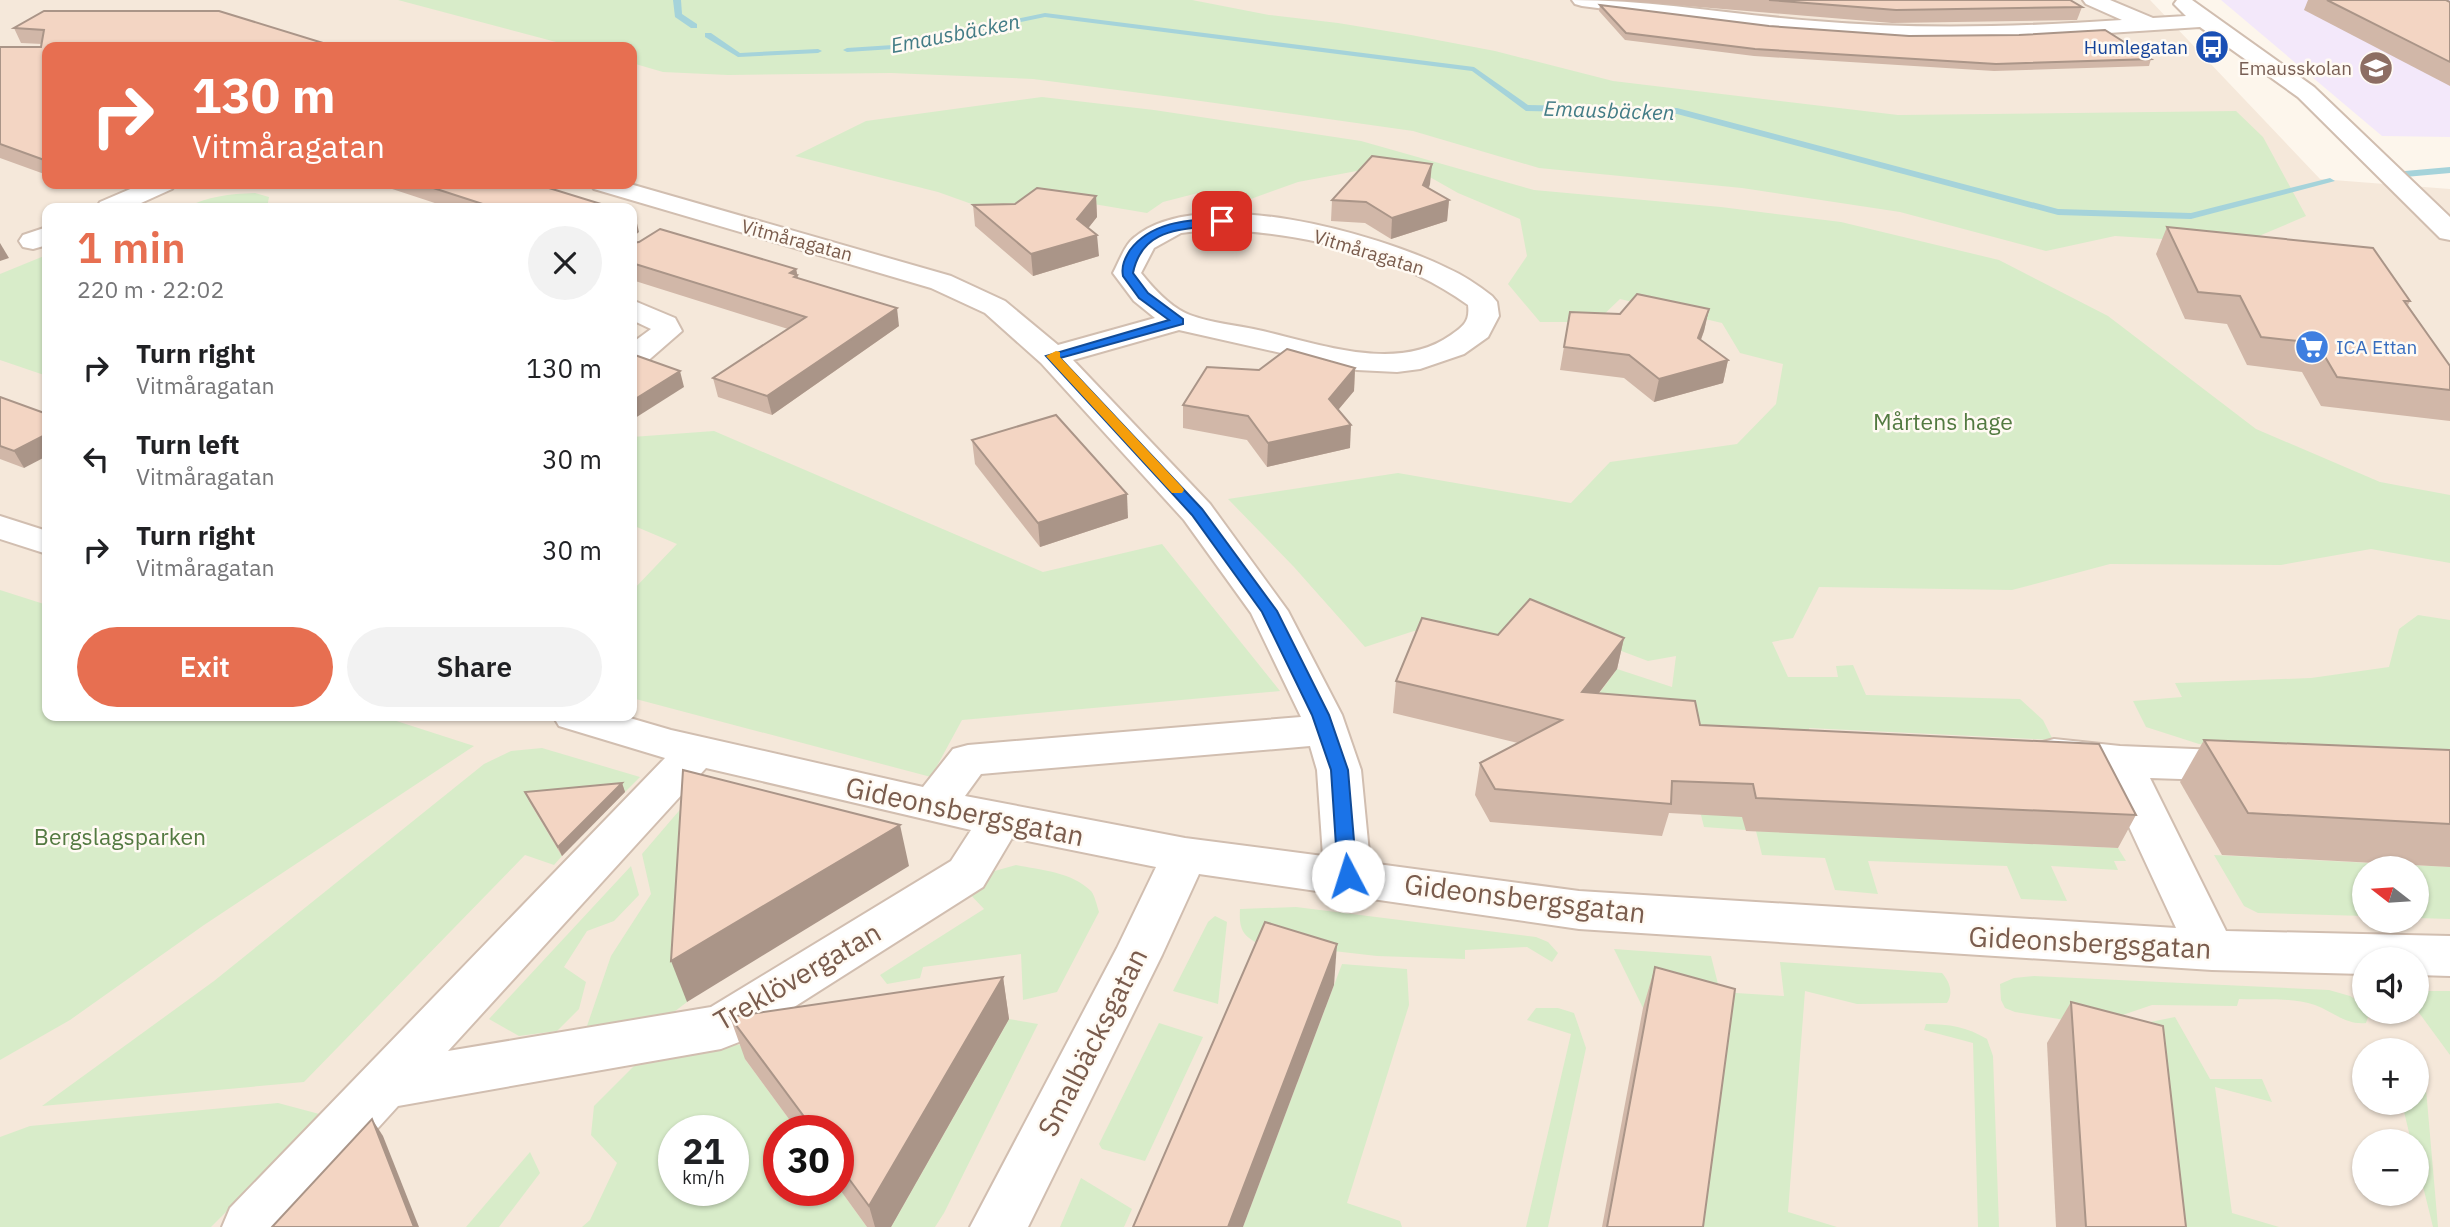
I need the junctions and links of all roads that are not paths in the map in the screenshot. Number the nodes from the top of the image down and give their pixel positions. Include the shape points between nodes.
1 (1582, 0) edge
2 (2093, 0) edge
3 (2180, 0) edge
4 (2204, 22) junction
5 (2149, 24) junction
6 (152, 189) edge
7 (619, 189) edge
8 (120, 203) edge
9 (695, 212) junction
10 (664, 231) edge
11 (2450, 232) edge
12 (637, 311) edge
13 (1178, 321) junction
14 (637, 354) edge
15 (1052, 356) junction
16 (0, 527) edge
17 (42, 541) edge
18 (592, 721) edge
19 (1326, 730) junction
20 (697, 751) junction
21 (2012, 752) edge
22 (2120, 761) junction
23 (2285, 768) edge
24 (933, 806) junction
25 (1001, 819) junction
26 (1185, 855) junction
27 (1348, 876) junction
28 (2212, 950) junction
29 (2450, 956) edge
30 (385, 1085) junction
31 (250, 1227) edge
32 (998, 1227) edge

1 - 5 street via 1769,24 1909,34 2038,33
2 - 5 street
3 - 4 street
4 - 5 street
4 - 11 street via 2306,92
6 - 8 street
7 - 9 street, Vitmåragatan
9 - 10 street
9 - 15 street, Vitmåragatan via 901,268 965,291 995,307
12 - 14 street via 664,324 667,331
13 - 13 street, Vitmåragatan via 1144,295 1127,273 1130,259 1158,232 1181,224 1222,221 1272,224 1424,267 1482,302 1485,316 1477,331 1453,348 1397,363 1309,352
13 - 15 street, Vitmåragatan
15 - 19 street, Vitmåragatan via 1197,512 1269,611
16 - 17 street
18 - 20 street, Gideonsbergsgatan
19 - 24 street via 968,760
19 - 27 street, Vitmåragatan via 1339,770
20 - 24 street, Gideonsbergsgatan
20 - 30 street
21 - 22 street
22 - 23 street
22 - 28 street
24 - 25 street, Gideonsbergsgatan
25 - 26 street, Gideonsbergsgatan
25 - 30 street, Treklövergatan via 967,874 721,1027
26 - 27 street, Gideonsbergsgatan
26 - 32 street, Smalbäcksgatan
27 - 28 street, Gideonsbergsgatan via 1579,910
28 - 29 street, Gideonsbergsgatan
30 - 31 street

